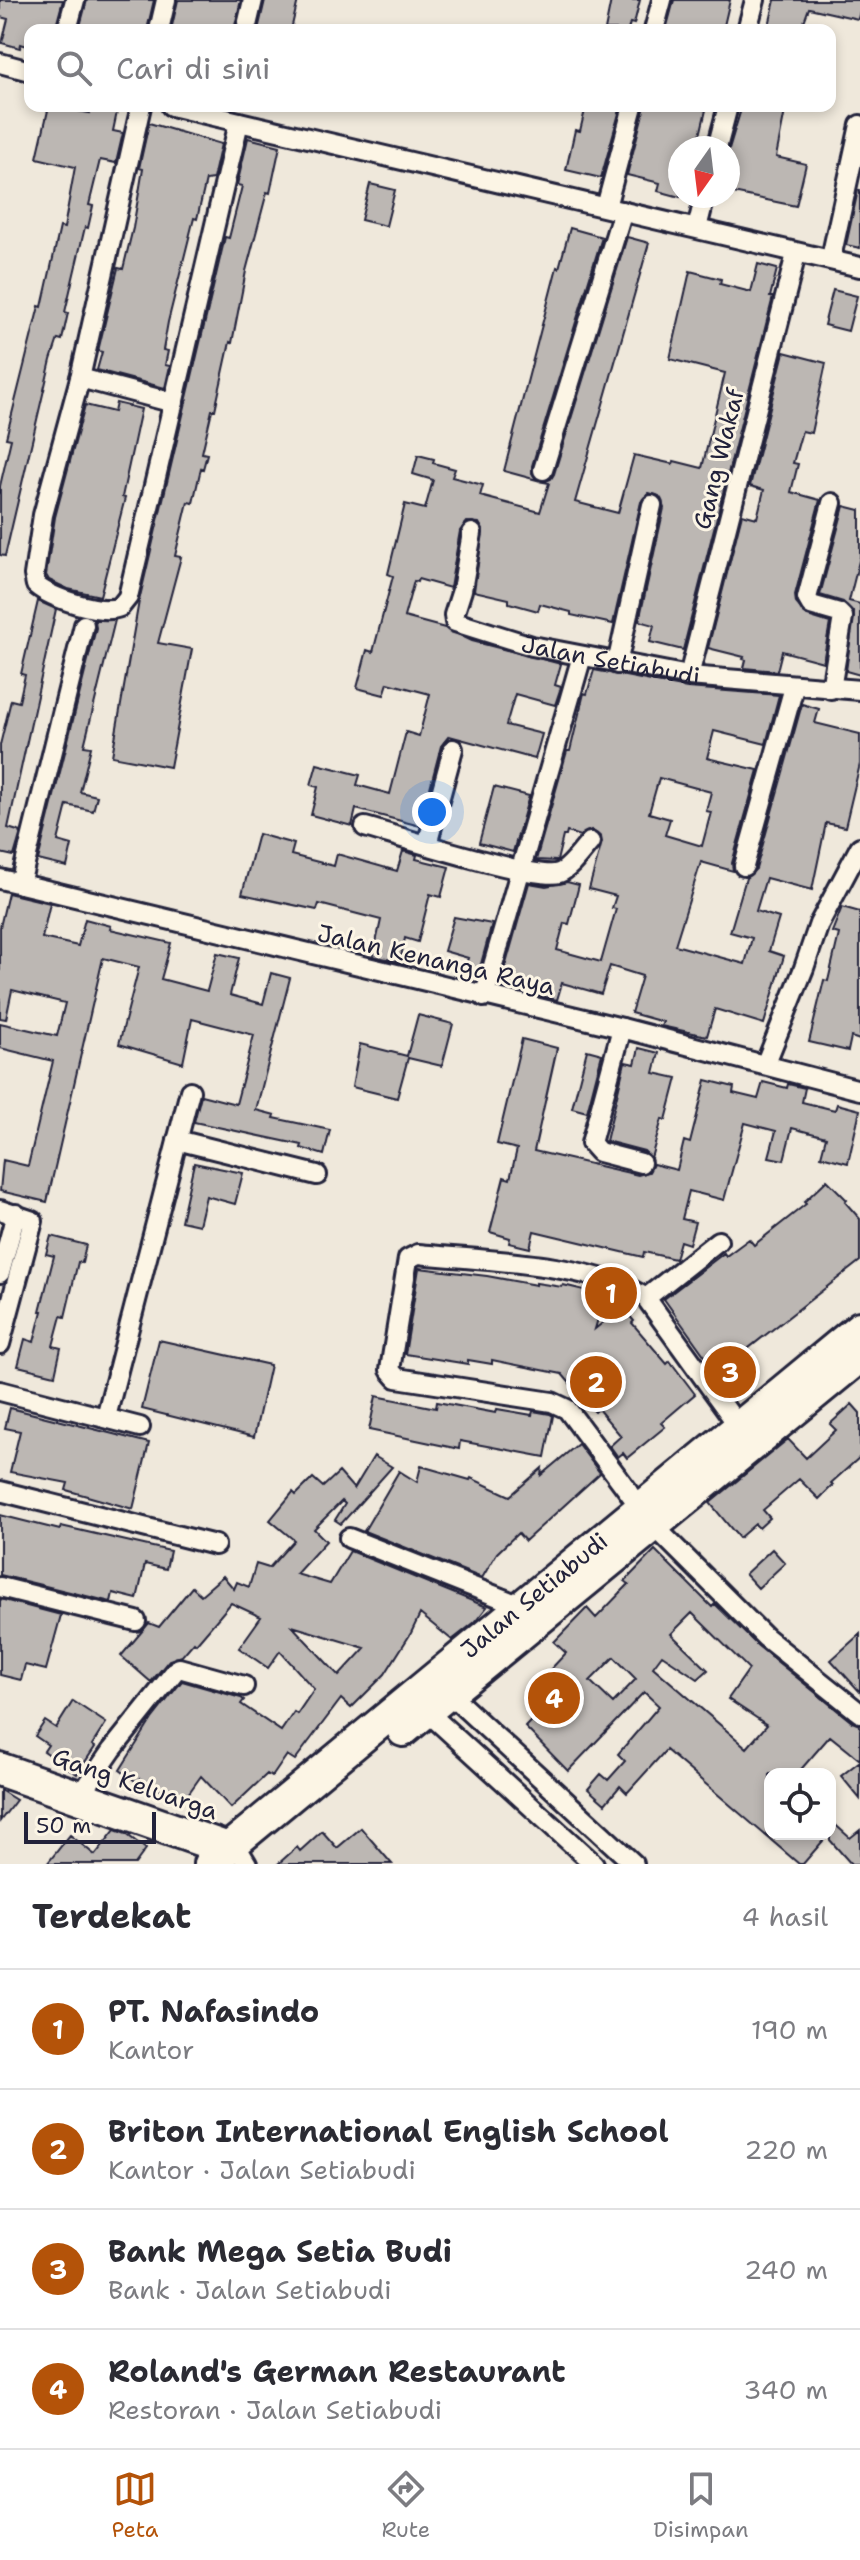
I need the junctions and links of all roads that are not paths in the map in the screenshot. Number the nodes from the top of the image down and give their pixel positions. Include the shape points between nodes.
1 (75, 0) edge
2 (166, 0) edge
3 (253, 0) edge
4 (662, 0) edge
5 (755, 0) edge
6 (69, 24) edge
7 (160, 24) edge
8 (247, 24) edge
9 (656, 24) edge
10 (749, 24) edge
11 (0, 63) edge
12 (24, 69) edge
13 (140, 112) edge
14 (211, 112) edge
15 (632, 112) edge
16 (726, 112) edge
17 (231, 115) edge
18 (860, 125) edge
19 (720, 136) edge
20 (702, 208) edge
21 (614, 209) junction
22 (697, 228) junction
23 (796, 254) junction
24 (831, 258) junction
25 (860, 267) edge
26 (80, 378) junction
27 (174, 403) junction
28 (543, 470) dead end
29 (832, 503) dead end
30 (652, 505) dead end
31 (472, 533) dead end
32 (84, 625) dead end
33 (582, 656) junction
34 (617, 664) junction
35 (689, 676) junction
36 (794, 687) junction
37 (831, 689) junction
38 (860, 690) edge
39 (453, 749) dead end
40 (365, 827) dead end
41 (590, 842) dead end
42 (427, 845) junction
43 (860, 847) edge
44 (744, 866) dead end
45 (518, 870) junction
46 (0, 879) edge
47 (20, 884) junction
48 (484, 997) junction
49 (622, 1028) junction
50 (765, 1065) junction
51 (860, 1090) edge
52 (190, 1091) dead end
53 (177, 1140) junction
54 (641, 1163) dead end
55 (317, 1175) dead end
56 (8, 1212) edge
57 (718, 1241) dead end
58 (0, 1273) edge
59 (646, 1298) junction
60 (4, 1312) edge
61 (860, 1327) edge
62 (0, 1344) edge
63 (860, 1357) edge
64 (0, 1391) edge
65 (106, 1417) junction
66 (140, 1427) dead end
67 (739, 1427) junction
68 (0, 1491) edge
69 (648, 1519) junction
70 (349, 1538) dead end
71 (215, 1545) dead end
72 (0, 1587) edge
73 (521, 1606) junction
74 (136, 1621) dead end
75 (244, 1686) dead end
76 (429, 1694) junction
77 (860, 1713) edge
78 (0, 1762) edge
79 (0, 1777) edge
80 (78, 1798) junction
81 (233, 1859) edge
82 (594, 1864) edge
83 (634, 1864) edge

1 - 6 street
2 - 7 street
3 - 8 street
4 - 9 street
5 - 10 street
11 - 12 street
13 - 26 street
14 - 17 street
15 - 21 street
16 - 19 street
17 - 21 street
17 - 27 street
18 - 24 street
20 - 22 street
21 - 22 street
21 - 28 street
22 - 23 street
23 - 24 street
23 - 35 street, Gang Wakaf
24 - 25 street
26 - 27 street
26 - 27 street via 43,515 34,575 39,588 72,601 107,610 125,604
29 - 37 street via 807,598 811,605 843,617
30 - 34 street
31 - 33 street, Jalan Setiabudi via 455,622
32 - 47 street
33 - 34 street, Jalan Setiabudi
33 - 45 street
34 - 35 street, Jalan Setiabudi
35 - 36 street, Jalan Setiabudi
36 - 37 street, Jalan Setiabudi
36 - 44 street
37 - 38 street, Jalan Setiabudi
39 - 42 street
40 - 42 street
41 - 45 street via 562,872
42 - 45 street
43 - 50 street via 819,924
45 - 48 street
46 - 47 street, Jalan Kenanga Raya
47 - 48 street, Jalan Kenanga Raya
48 - 49 street, Jalan Kenanga Raya
49 - 50 street, Jalan Kenanga Raya
49 - 54 street via 591,1143 599,1152
50 - 51 street, Jalan Kenanga Raya
52 - 53 street
53 - 55 street
53 - 65 street
56 - 58 street
56 - 60 street via 33,1223
57 - 59 street
59 - 67 street
59 - 69 street via 618,1283 564,1270 414,1254 406,1263 390,1370 397,1378 560,1405
60 - 62 street
61 - 67 main road, Jalan Setiabudi
63 - 69 main road, Jalan Setiabudi
64 - 65 street
65 - 66 street
67 - 69 main road, Jalan Setiabudi
68 - 71 street
69 - 73 main road, Jalan Setiabudi
69 - 76 main road, Jalan Setiabudi
69 - 77 street via 765,1637
70 - 73 street
72 - 74 street
73 - 76 main road, Jalan Setiabudi
75 - 80 street via 176,1670
76 - 81 main road, Jalan Setiabudi
76 - 82 street
76 - 83 street
78 - 80 street, Gang Keluarga
79 - 80 street, Gang Keluarga
80 - 81 street, Gang Keluarga

